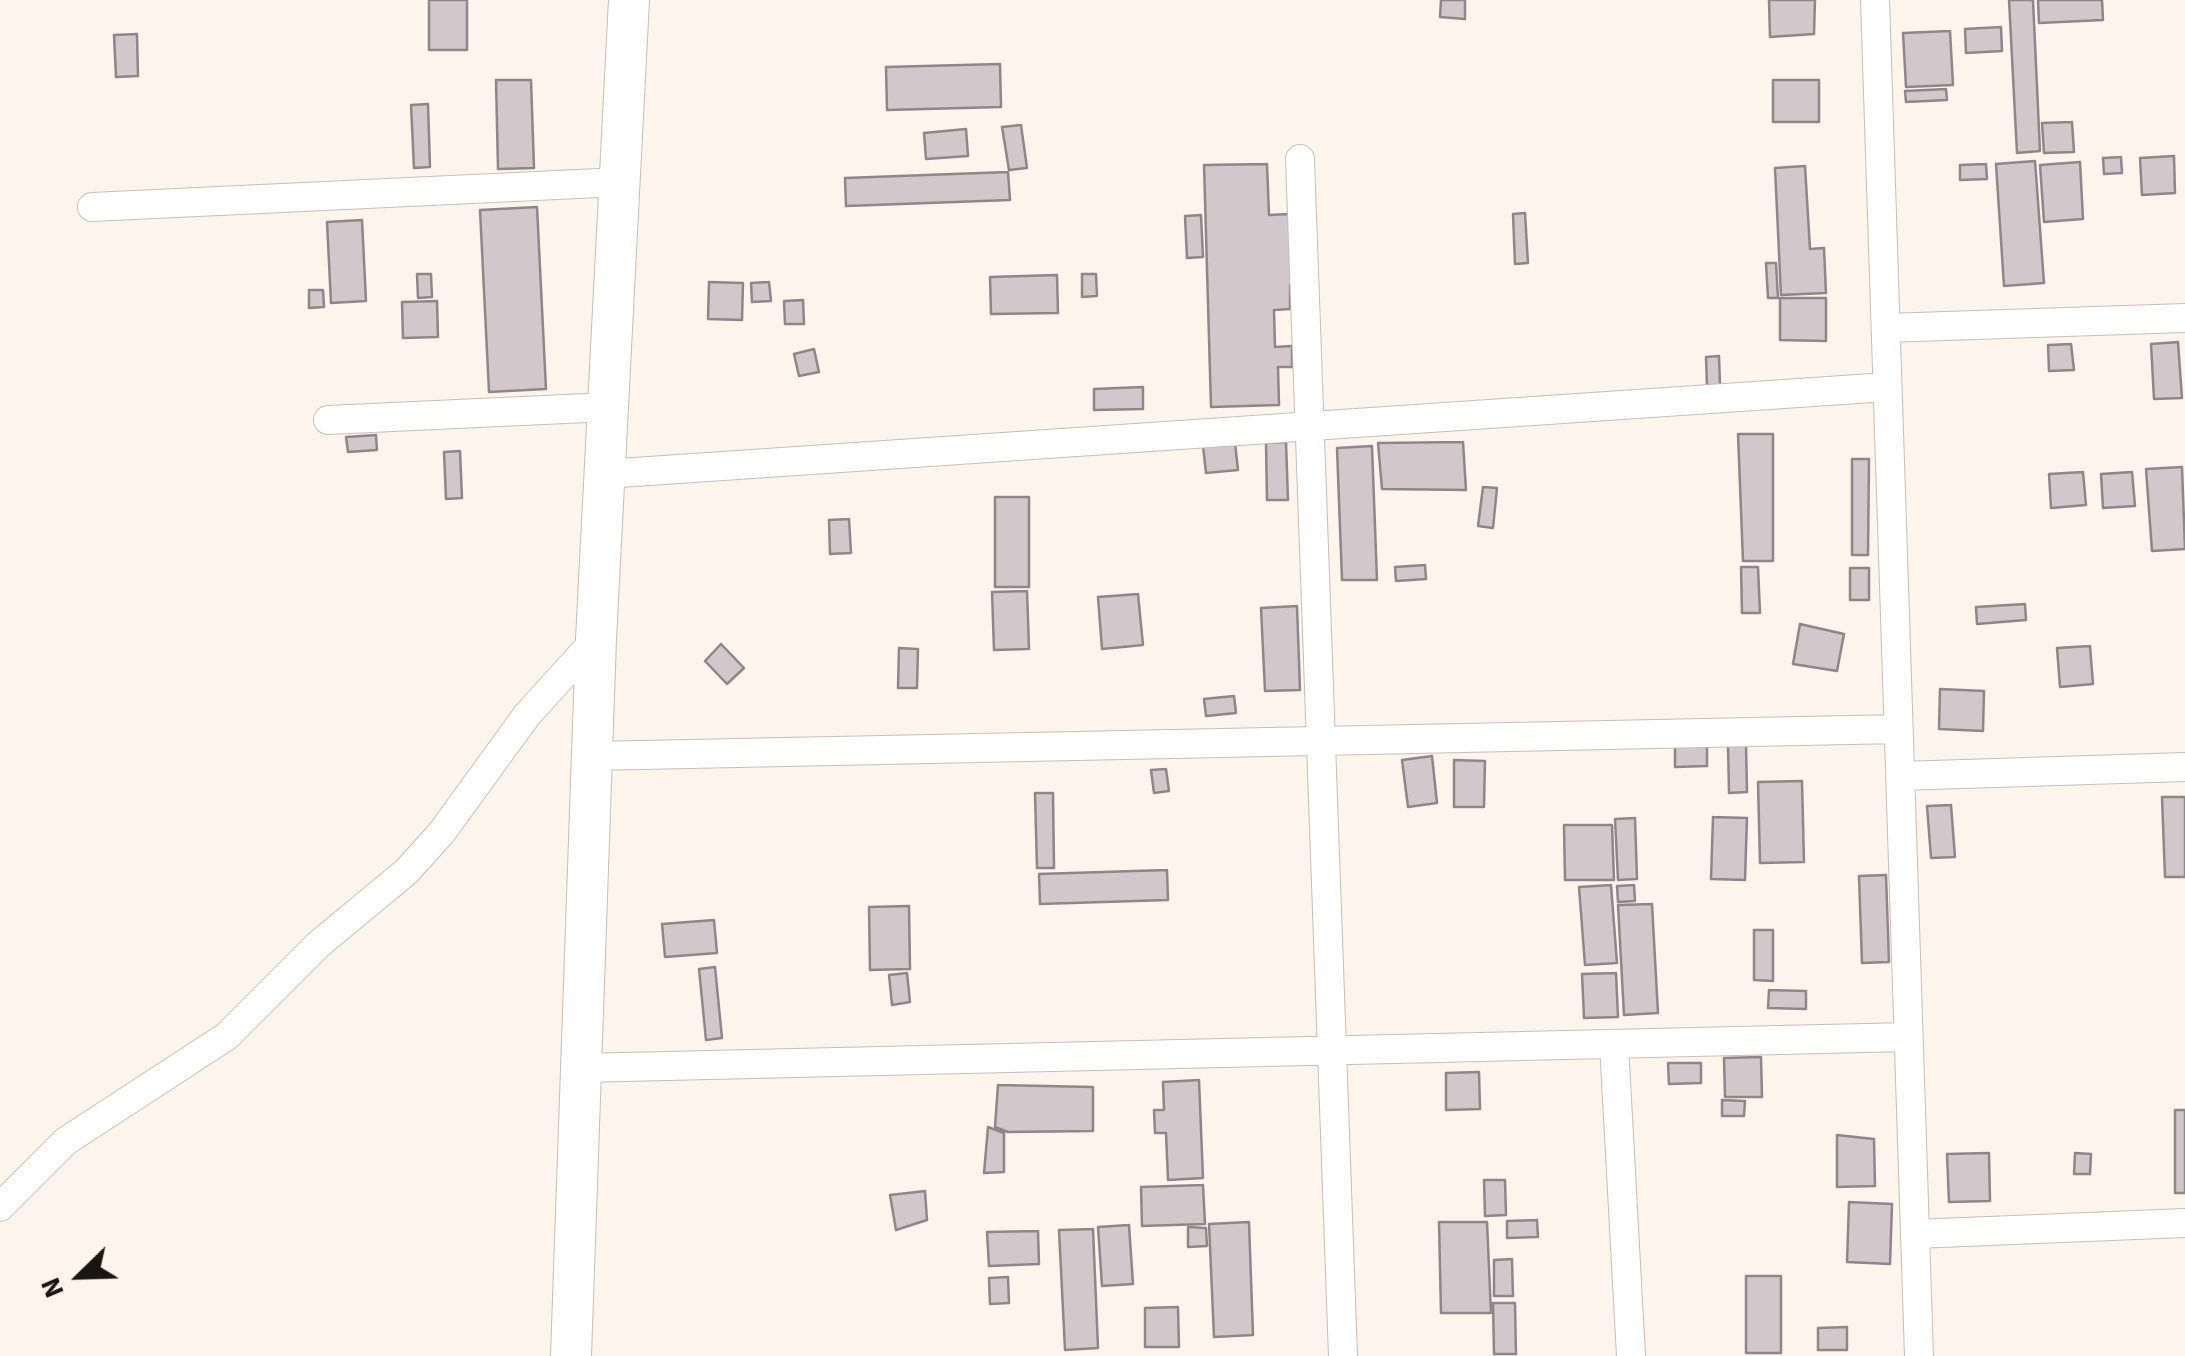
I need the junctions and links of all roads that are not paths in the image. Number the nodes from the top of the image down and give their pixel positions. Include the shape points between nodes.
1 (629, 0) edge
2 (1875, 0) edge
3 (1300, 159) dead end
4 (620, 182) junction
5 (92, 208) dead end
6 (2185, 318) edge
7 (1886, 328) junction
8 (1888, 387) junction
9 (608, 406) junction
10 (328, 420) dead end
11 (1310, 426) junction
12 (605, 474) junction
13 (596, 640) junction
14 (1898, 729) junction
15 (1321, 741) junction
16 (592, 756) junction
17 (2185, 767) edge
18 (1900, 776) junction
19 (1908, 1037) junction
20 (1614, 1044) junction
21 (1332, 1050) junction
22 (581, 1068) junction
23 (0, 1208) edge
24 (2185, 1223) edge
25 (1914, 1234) junction
26 (571, 1356) edge
27 (1343, 1356) edge
28 (1631, 1356) edge
29 (1918, 1356) edge

1 - 4 main road
2 - 7 street
3 - 11 street
4 - 5 street
4 - 9 main road
6 - 7 street
7 - 8 street
8 - 11 street
8 - 14 street
9 - 10 street
9 - 12 main road
11 - 12 street
11 - 15 street
12 - 13 main road
13 - 16 main road
13 - 23 street via 527,715 407,871 319,944 226,1036 66,1141
14 - 15 street
14 - 18 street
15 - 16 street
15 - 21 street
16 - 22 main road
17 - 18 street
18 - 19 street
19 - 20 street
19 - 25 street
20 - 21 street
20 - 28 street
21 - 22 street
21 - 27 street
22 - 26 main road
24 - 25 street
25 - 29 street

